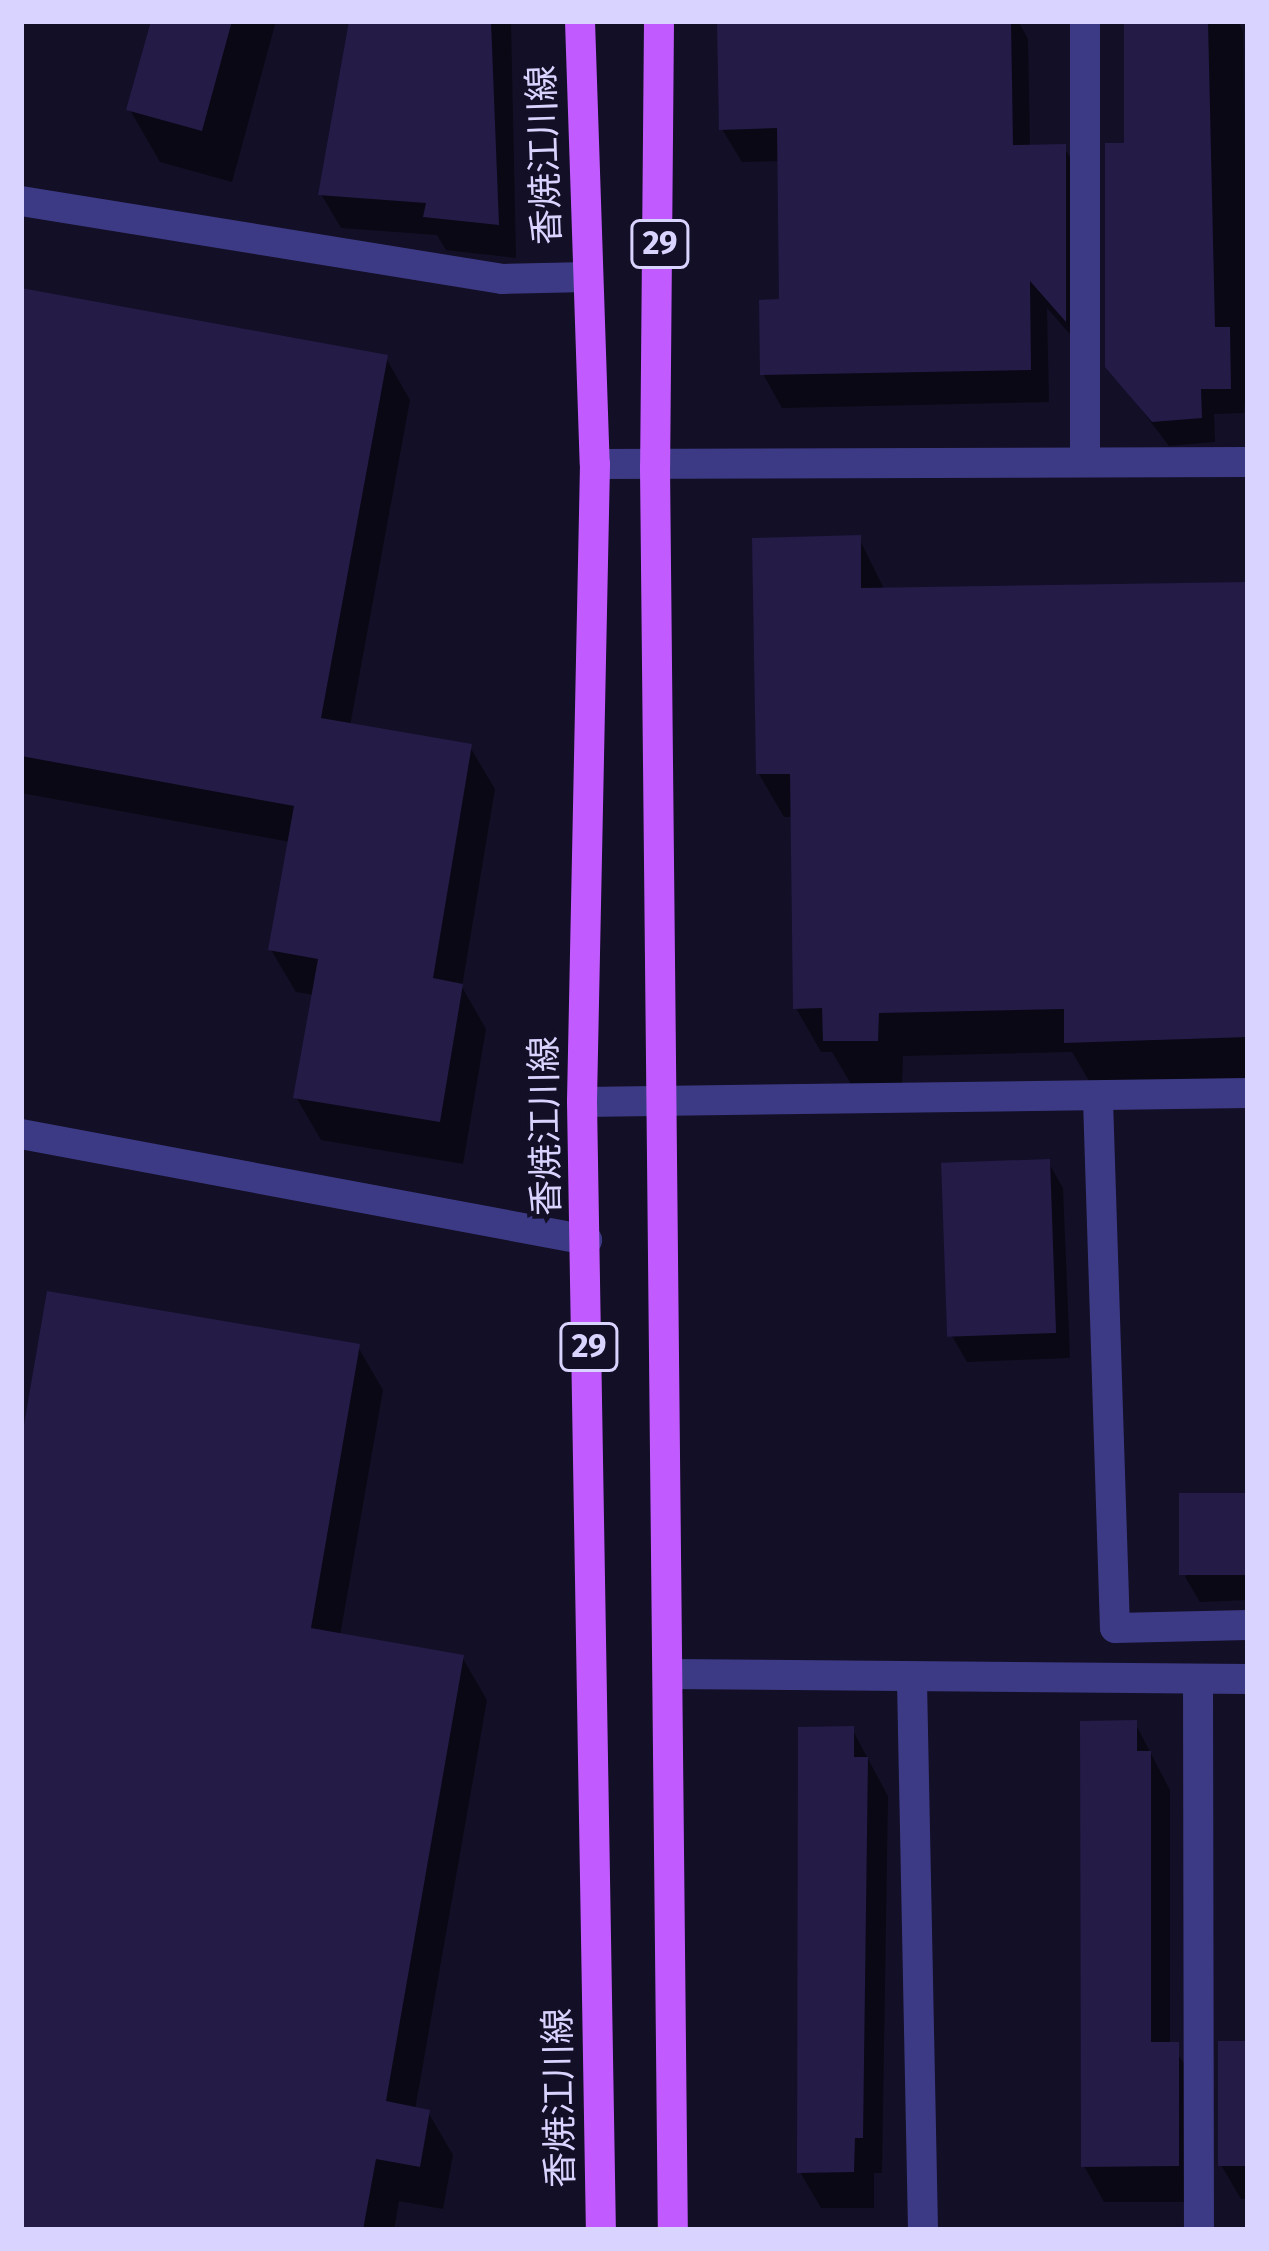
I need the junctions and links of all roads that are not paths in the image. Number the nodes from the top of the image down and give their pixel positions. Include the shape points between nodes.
1 (580, 21) edge
2 (659, 21) edge
3 (1085, 21) edge
4 (21, 201) edge
5 (588, 278) junction
6 (1085, 461) junction
7 (1248, 462) edge
8 (595, 464) junction
9 (655, 467) junction
10 (1248, 1093) edge
11 (662, 1098) junction
12 (1098, 1100) junction
13 (582, 1102) junction
14 (21, 1134) edge
15 (587, 1240) junction
16 (1248, 1625) edge
17 (668, 1674) junction
18 (1198, 1679) junction
19 (1248, 1679) edge
20 (912, 1681) junction
21 (601, 2230) edge
22 (673, 2230) edge
23 (923, 2230) edge
24 (1199, 2230) edge

1 - 5 main road, 香焼江川線 / 29
2 - 9 main road, 29
3 - 6 street
4 - 5 street via 502,279
5 - 8 main road, 香焼江川線 / 29
6 - 7 street
6 - 9 street
8 - 9 street
8 - 13 main road, 香焼江川線 / 29
9 - 11 main road, 29
10 - 12 street
11 - 12 street
11 - 13 street
11 - 17 main road, 29
12 - 16 street via 1114,1628
13 - 15 main road, 香焼江川線 / 29
14 - 15 street
15 - 21 main road, 香焼江川線 / 29
17 - 20 street
17 - 22 main road, 29
18 - 19 street
18 - 20 street
18 - 24 street
20 - 23 street

